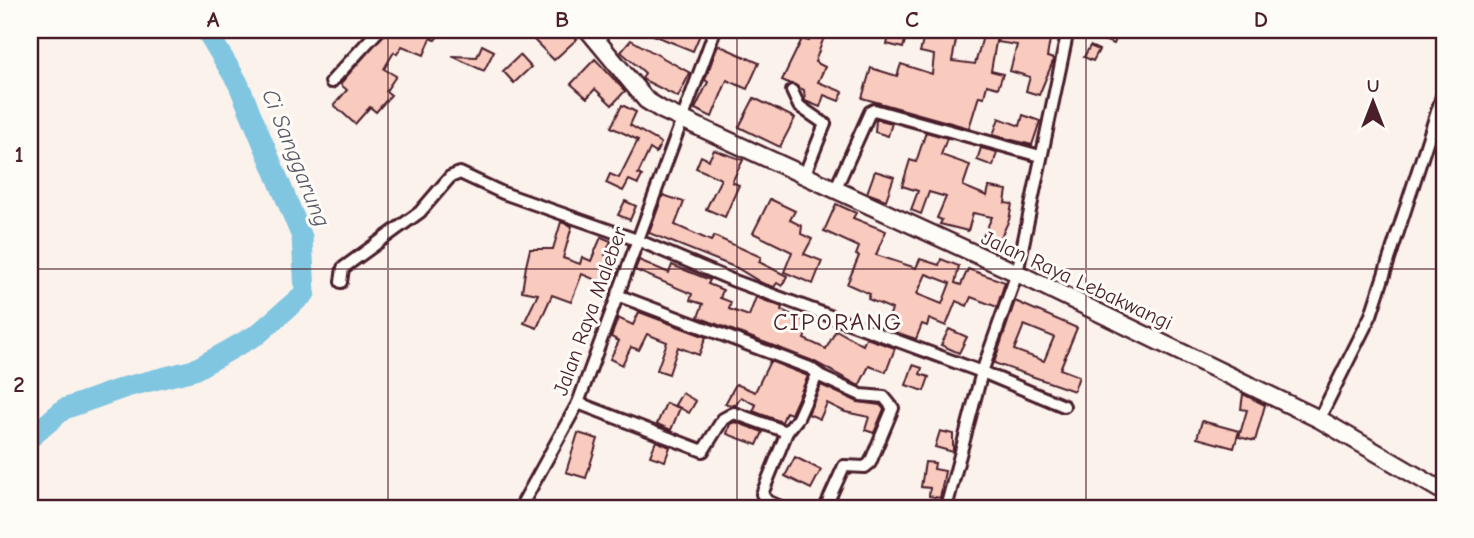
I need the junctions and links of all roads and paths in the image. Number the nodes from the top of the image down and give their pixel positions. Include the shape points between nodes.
1 (379, 30) edge
2 (588, 30) edge
3 (715, 30) edge
4 (1069, 30) edge
5 (331, 82) dead end
6 (1444, 90) edge
7 (792, 91) dead end
8 (684, 122) junction
9 (1040, 156) junction
10 (804, 176) junction
11 (835, 190) junction
12 (636, 240) junction
13 (1017, 273) junction
14 (341, 282) dead end
15 (617, 295) junction
16 (982, 372) junction
17 (820, 375) junction
18 (578, 403) junction
19 (1063, 406) dead end
20 (1319, 419) junction
21 (787, 432) junction
22 (1444, 492) edge
23 (520, 508) edge
24 (783, 508) edge
25 (825, 508) edge
26 (946, 508) edge

1 - 5 street
2 - 8 main road, Jalan Raya Lebakwangi via 646,100
3 - 8 street, Jalan Raya Maleber
4 - 9 street
6 - 20 street via 1367,325
7 - 10 street via 799,106 825,124
8 - 10 main road, Jalan Raya Lebakwangi
8 - 12 street, Jalan Raya Maleber
9 - 11 street via 874,110
9 - 13 street
10 - 11 main road, Jalan Raya Lebakwangi
11 - 13 main road, Jalan Raya Lebakwangi
12 - 14 street via 455,173 420,212 343,268
12 - 15 street, Jalan Raya Maleber
12 - 16 street
13 - 16 street
13 - 20 main road, Jalan Raya Lebakwangi
15 - 17 street
15 - 18 street, Jalan Raya Maleber
16 - 19 street
16 - 26 street
17 - 21 street
17 - 25 street via 861,395 884,397 893,408 870,463 844,466
18 - 21 street via 703,451 723,419 734,413
18 - 23 street, Jalan Raya Maleber
20 - 22 main road, Jalan Raya Lebakwangi
21 - 24 street via 762,494 767,502

